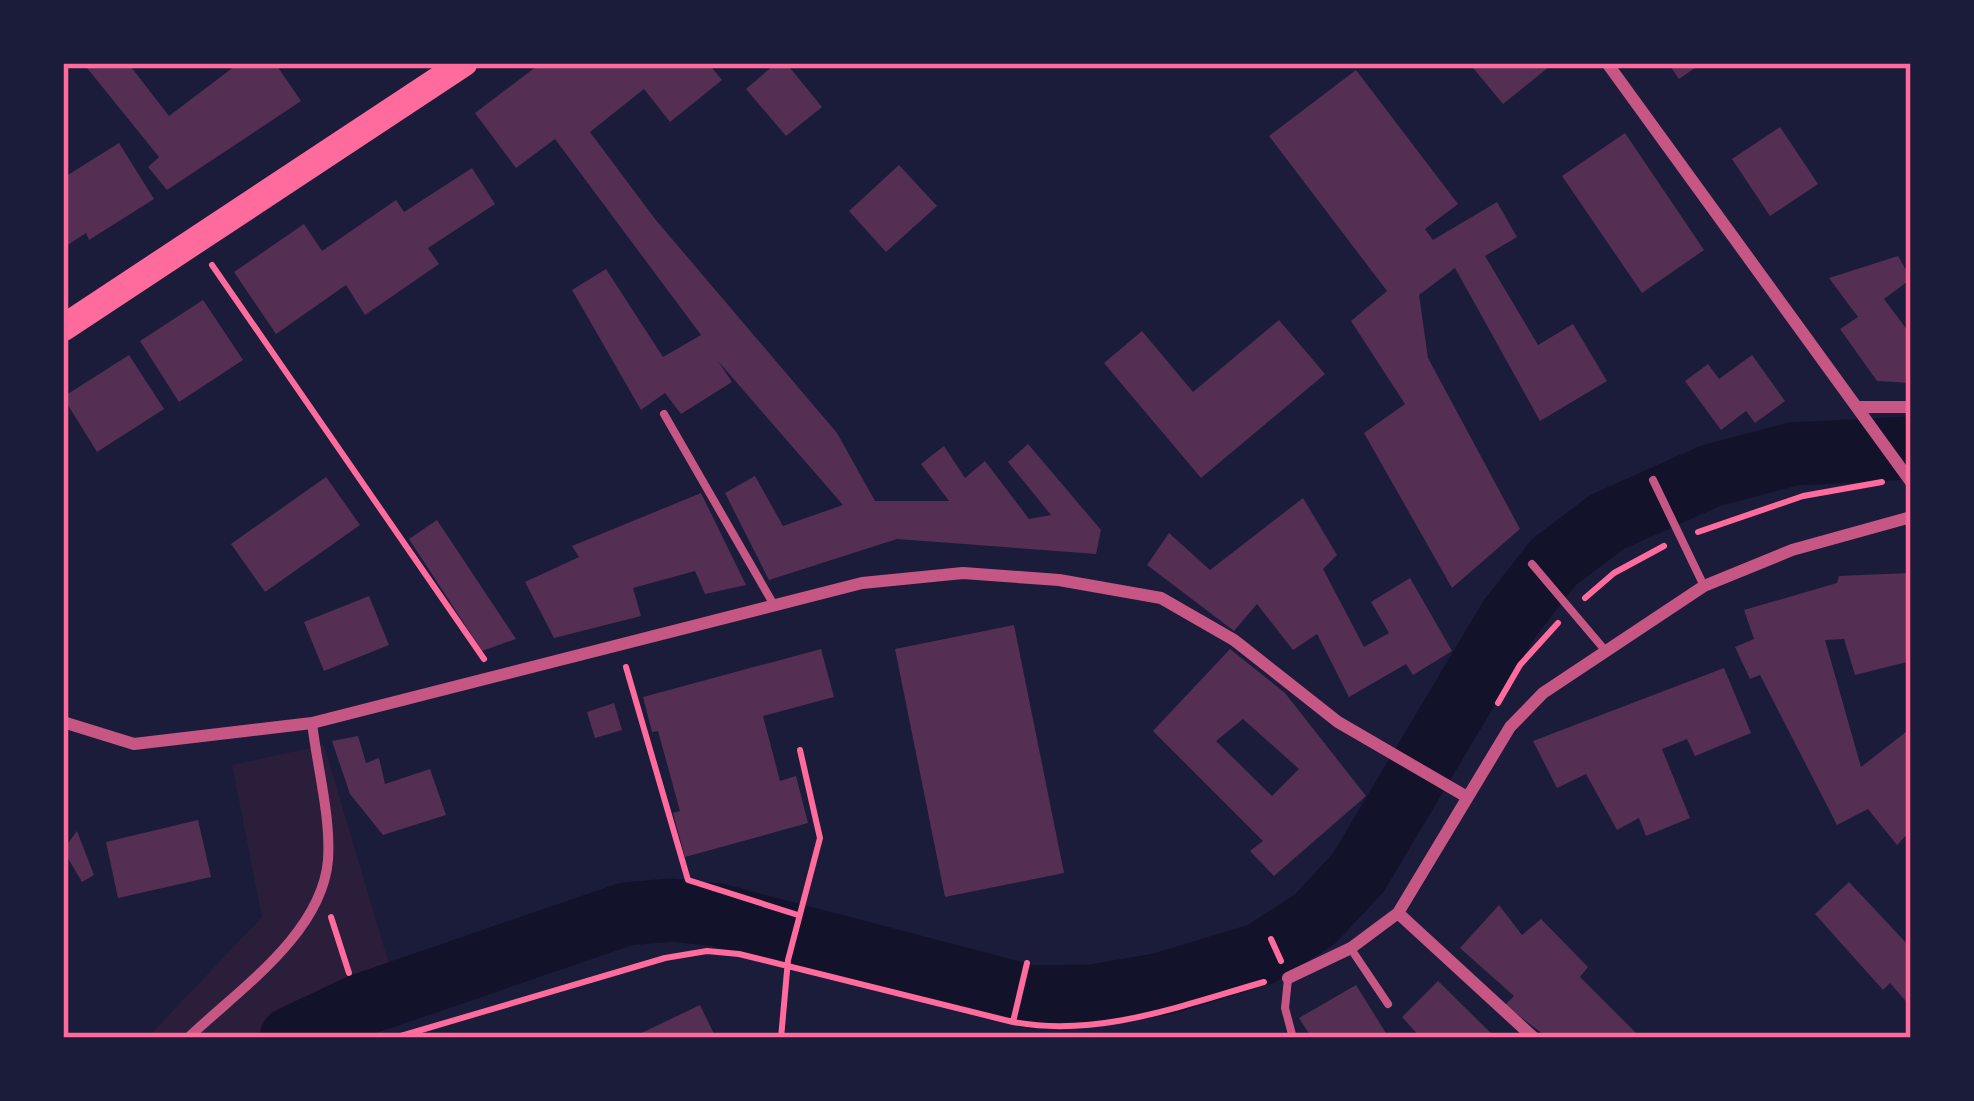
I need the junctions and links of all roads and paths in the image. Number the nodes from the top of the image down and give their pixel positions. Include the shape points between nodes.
1 (464, 63) edge
2 (1607, 63) edge
3 (196, 242) junction
4 (63, 328) edge
5 (1859, 407) junction
6 (1911, 407) edge
7 (664, 414) dead end
8 (1908, 478) edge
9 (1653, 480) dead end
10 (1911, 517) edge
11 (1532, 564) dead end
12 (1703, 586) junction
13 (774, 605) junction
14 (620, 645) junction
15 (1604, 649) junction
16 (496, 676) junction
17 (63, 722) edge
18 (312, 723) junction
19 (800, 750) dead end
20 (1467, 797) junction
21 (1398, 913) junction
22 (799, 914) junction
23 (1270, 939) dead end
24 (1351, 948) junction
25 (344, 950) dead end
26 (787, 963) junction
27 (1028, 964) dead end
28 (1286, 972) junction
29 (349, 973) dead end
30 (1388, 1004) dead end
31 (1013, 1022) junction
32 (188, 1038) edge
33 (394, 1038) edge
34 (781, 1038) edge
35 (1293, 1038) edge
36 (1534, 1038) edge

1 - 3 main road
2 - 5 street
3 - 4 main road
3 - 16 path
5 - 6 street
5 - 8 street
7 - 13 lane
9 - 12 lane
10 - 12 street via 1792,550
11 - 15 lane
12 - 15 street
13 - 14 street
13 - 20 street via 862,583 963,573 1161,598 1234,640 1338,722
14 - 16 street
14 - 22 path via 688,880
15 - 20 street via 1510,727
16 - 18 street
17 - 18 street via 134,744
18 - 32 street via 328,854 320,892 294,936
19 - 22 path via 820,838
20 - 21 street
21 - 24 street
21 - 36 street
22 - 26 path
23 - 28 path
24 - 28 street
24 - 30 lane
25 - 29 path
26 - 31 path
26 - 33 path via 706,951 665,958
26 - 34 path
27 - 31 path
28 - 31 path via 1106,1024
28 - 35 lane

